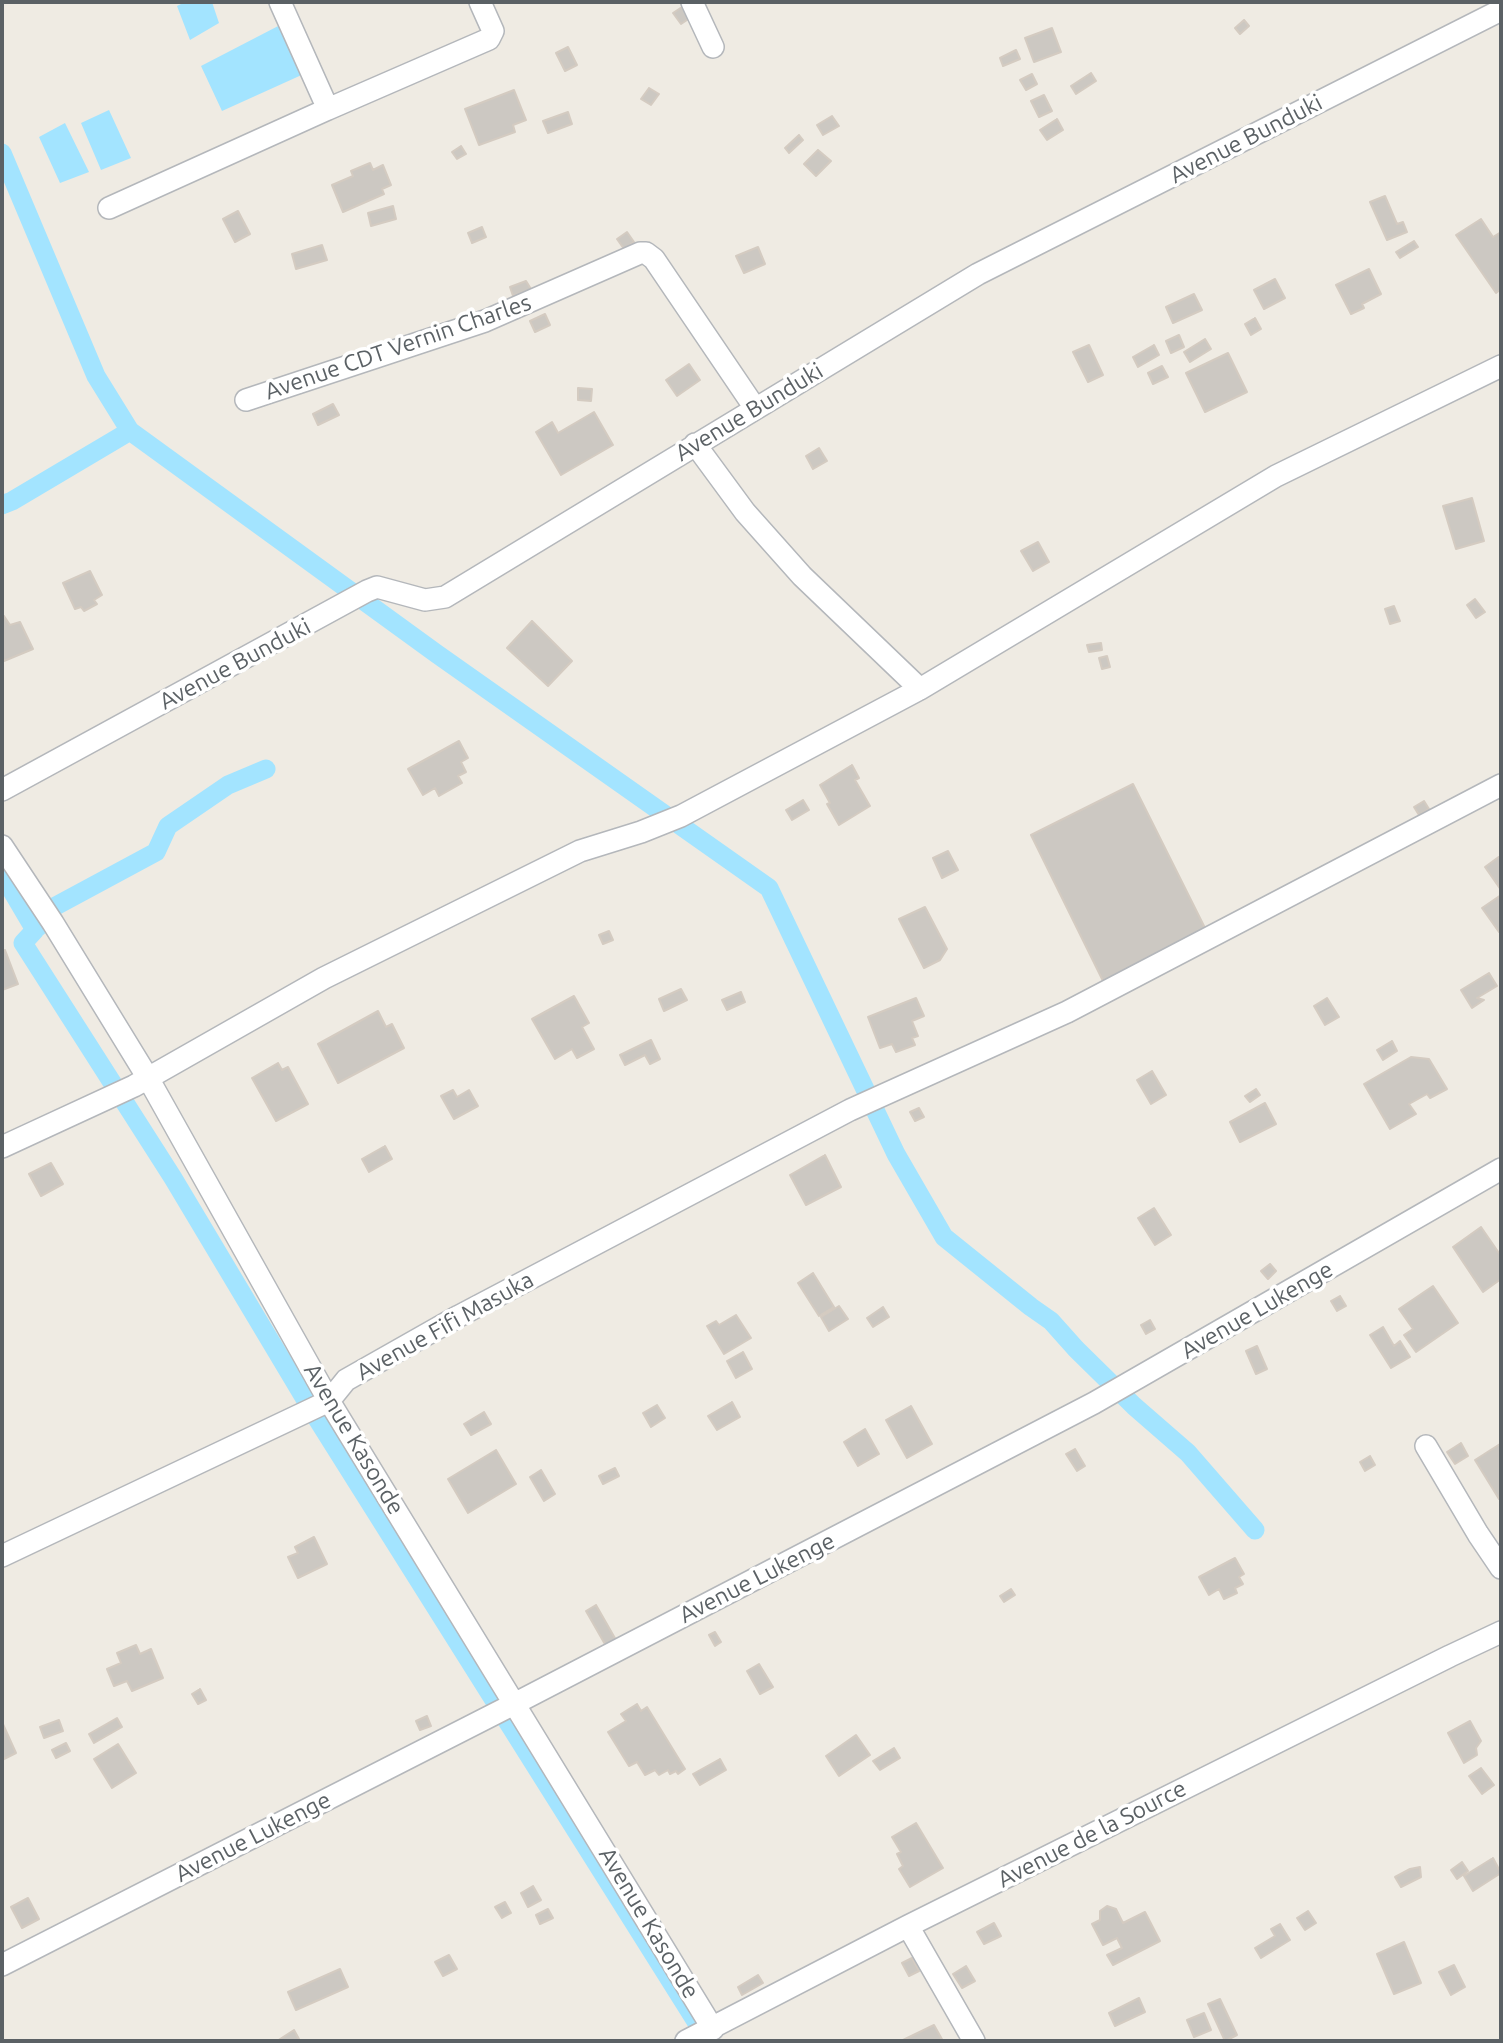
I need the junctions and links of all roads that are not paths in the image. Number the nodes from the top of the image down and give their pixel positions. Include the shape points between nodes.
1 (280, 2) edge
2 (480, 2) edge
3 (692, 2) edge
4 (1501, 10) edge
5 (713, 47) dead end
6 (328, 109) junction
7 (109, 208) dead end
8 (1501, 366) edge
9 (246, 400) dead end
10 (755, 408) junction
11 (695, 444) junction
12 (920, 689) junction
13 (1501, 785) edge
14 (2, 790) edge
15 (2, 846) edge
16 (141, 1082) junction
17 (2, 1147) edge
18 (1501, 1169) edge
19 (329, 1401) junction
20 (1426, 1446) dead end
21 (2, 1556) edge
22 (1501, 1568) edge
23 (1501, 1632) edge
24 (516, 1703) junction
25 (908, 1926) junction
26 (2, 1965) edge
27 (713, 2029) junction
28 (686, 2041) edge
29 (974, 2041) edge

1 - 6 street
2 - 6 street via 493,31 489,39
3 - 5 street
4 - 10 street, Avenue Bunduki via 978,274
6 - 7 street
8 - 12 street via 1276,476
9 - 10 street, Avenue CDT Vernin Charles via 485,321 646,253
10 - 11 street, Avenue Bunduki
11 - 12 street via 744,512 802,576
11 - 14 street, Avenue Bunduki via 445,597 425,600 377,587
12 - 16 street via 681,816 580,851 324,978
13 - 19 street, Avenue Fifi Masuka via 1066,1012 850,1110 434,1330 346,1380
15 - 16 street, Avenue Kasonde via 53,923
16 - 17 street
16 - 19 street, Avenue Kasonde
18 - 24 street, Avenue Lukenge via 1094,1403
19 - 21 street, Avenue Fifi Masuka
19 - 24 street, Avenue Kasonde
20 - 22 street
23 - 25 street, Avenue de la Source
24 - 26 street, Avenue Lukenge
24 - 27 street, Avenue Kasonde
25 - 27 street, Avenue de la Source
25 - 29 street
27 - 28 street, Avenue de la Source

